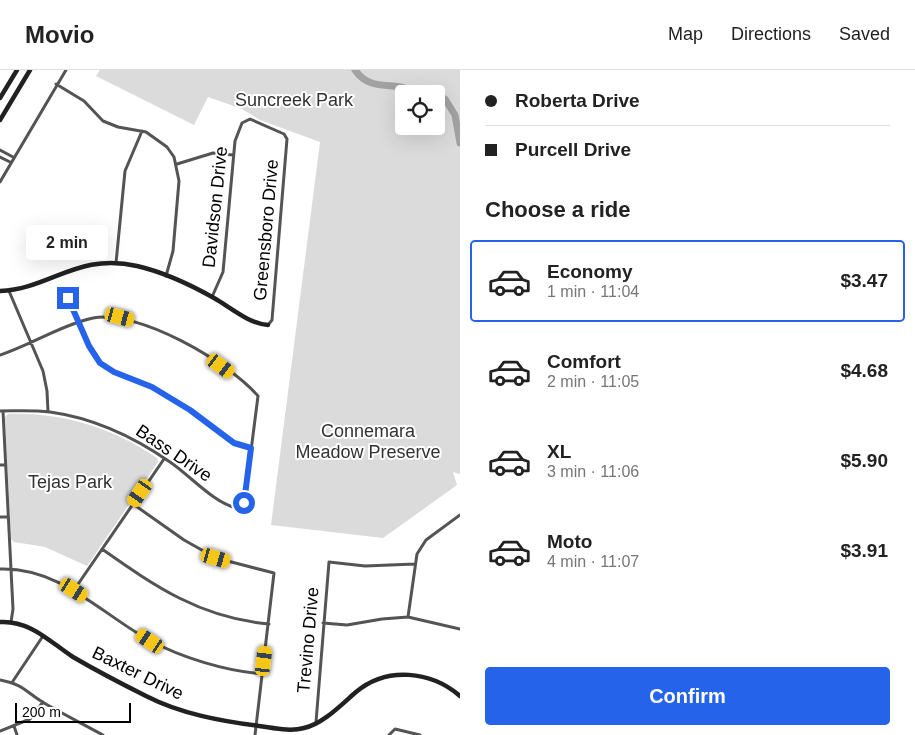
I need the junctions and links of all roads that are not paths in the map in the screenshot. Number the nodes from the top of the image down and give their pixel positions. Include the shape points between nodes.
1 (17, 70) edge
2 (30, 70) edge
3 (66, 70) edge
4 (56, 84) junction
5 (0, 98) edge
6 (0, 120) edge
7 (142, 131) junction
8 (287, 136) joint
9 (0, 150) edge
10 (233, 155) junction
11 (0, 157) edge
12 (13, 157) junction
13 (10, 162) junction
14 (177, 164) junction
15 (0, 182) edge
16 (116, 263) junction
17 (166, 276) junction
18 (9, 290) junction
19 (0, 291) edge
20 (212, 297) junction
21 (68, 298) dead end
22 (79, 323) junction
23 (268, 325) joint
24 (30, 343) junction
25 (0, 355) edge
26 (2, 411) edge
27 (48, 412) junction
28 (251, 448) junction
29 (164, 458) junction
30 (0, 465) edge
31 (6, 465) junction
32 (133, 504) junction
33 (460, 515) edge
34 (8, 516) junction
35 (0, 517) edge
36 (102, 549) junction
37 (415, 564) junction
38 (0, 569) edge
39 (10, 569) junction
40 (74, 590) junction
41 (408, 617) junction
42 (0, 622) edge
43 (11, 622) junction
44 (323, 623) junction
45 (269, 624) junction
46 (460, 629) edge
47 (44, 635) junction
48 (263, 674) junction
49 (0, 680) edge
50 (13, 681) junction
51 (460, 696) edge
52 (43, 702) junction
53 (316, 722) junction
54 (14, 726) junction
55 (256, 726) junction
56 (0, 731) edge
57 (17, 735) edge
58 (103, 735) edge
59 (255, 735) edge
60 (388, 735) edge
61 (420, 735) edge

1 - 5 street
2 - 6 street
3 - 4 street
4 - 7 street via 84,101 108,124
4 - 12 street
7 - 14 street via 167,146
7 - 16 street via 125,171
8 - 10 street, Davidson Drive via 245,119 236,135
8 - 23 street, Greensboro Drive via 272,320
9 - 12 street
10 - 14 street via 213,153
10 - 20 street, Davidson Drive via 223,272
11 - 13 street
12 - 13 street
13 - 15 street
14 - 17 street via 179,180 174,251
16 - 17 street via 136,265
16 - 18 street via 80,266
17 - 20 street
18 - 19 street
18 - 24 street
20 - 23 street via 247,318
21 - 22 street
22 - 24 street
22 - 28 street via 100,363 152,387 234,443
22 - 28 street via 99,317 120,317 158,330 204,354 258,396
24 - 25 street
24 - 27 street via 46,381
26 - 27 street, Bass Drive
26 - 31 street
27 - 29 street, Bass Drive via 106,427
28 - 29 street, Bass Drive via 243,508 236,508 208,492
29 - 32 street
30 - 31 street
31 - 34 street
32 - 36 street
32 - 45 street via 216,558 274,573
33 - 37 street via 426,540
34 - 35 street
34 - 39 street
36 - 40 street
36 - 45 street via 177,598 228,618
37 - 41 street
37 - 44 street, Trevino Drive via 365,566 328,562
38 - 39 street
39 - 40 street via 41,574
39 - 43 street
40 - 48 street via 150,641 214,666
41 - 44 street via 348,625
41 - 46 street
42 - 43 street, Baxter Drive
43 - 47 street, Baxter Drive
44 - 53 street, Trevino Drive
45 - 48 street
47 - 50 street
47 - 55 street, Baxter Drive via 70,655 148,698 199,715
48 - 55 street
49 - 50 street
50 - 52 street
51 - 53 street, Baxter Drive via 443,684 422,676 387,676 366,685
52 - 54 street via 30,720
52 - 58 street
53 - 55 street, Baxter Drive via 305,728
54 - 56 street
54 - 57 street
55 - 59 street
60 - 61 street via 395,729

